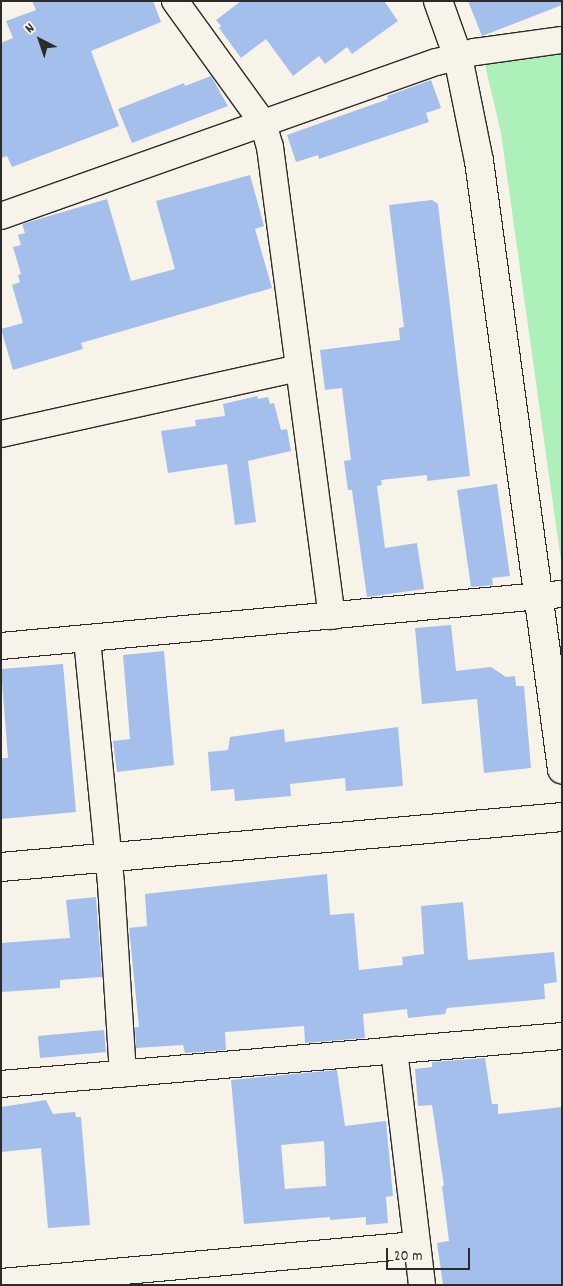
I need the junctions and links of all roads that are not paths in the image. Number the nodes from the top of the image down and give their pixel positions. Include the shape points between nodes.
1 (175, 1) edge
2 (438, 1) edge
3 (562, 40) edge
4 (458, 57) junction
5 (264, 122) junction
6 (1, 216) edge
7 (298, 368) junction
8 (1, 434) edge
9 (550, 595) edge
10 (332, 616) junction
11 (88, 639) junction
12 (1, 646) edge
13 (562, 768) edge
14 (562, 817) edge
15 (108, 857) junction
16 (1, 867) edge
17 (562, 1036) edge
18 (394, 1050) junction
19 (123, 1074) junction
20 (1, 1084) edge
21 (416, 1245) junction
22 (1, 1282) edge
23 (422, 1285) edge

1 - 5 street
2 - 4 street
3 - 4 street
4 - 5 street
4 - 9 street via 479,161
5 - 6 street
5 - 7 street via 270,147
7 - 8 street
7 - 10 street
9 - 10 street
9 - 13 street
10 - 11 street
11 - 12 street
11 - 15 street
14 - 15 street
15 - 16 street
15 - 19 street
17 - 18 street
18 - 19 street
18 - 21 street
19 - 20 street
21 - 22 street
21 - 23 street

